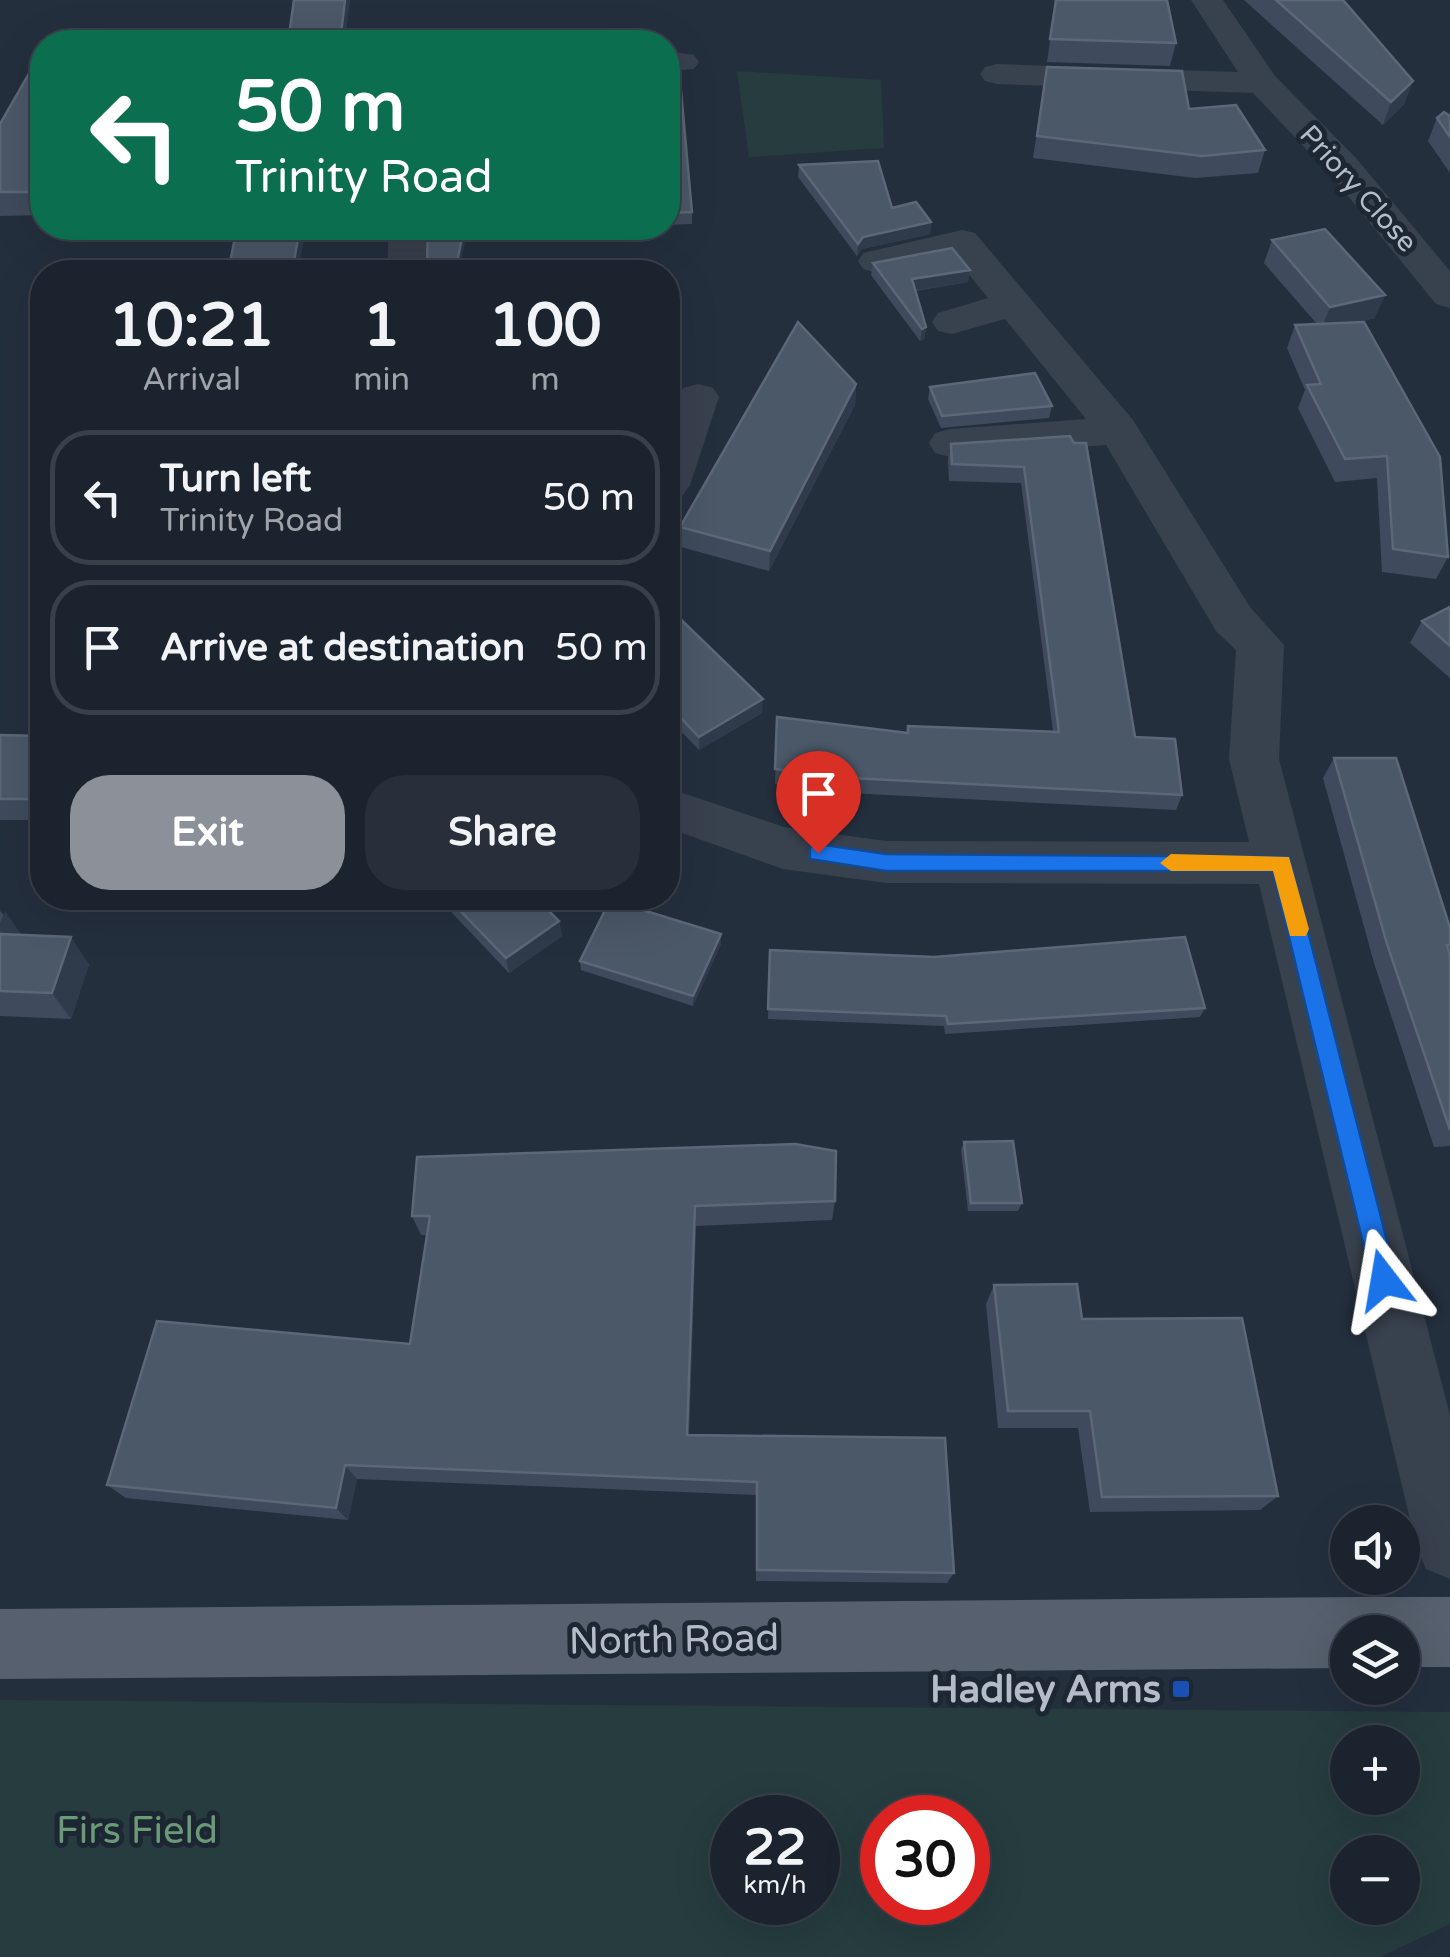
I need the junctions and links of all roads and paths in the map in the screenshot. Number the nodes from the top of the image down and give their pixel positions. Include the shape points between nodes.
1 (1207, 0) edge
2 (998, 74) dead end
3 (1264, 83) junction
4 (877, 261) edge
5 (1450, 296) edge
6 (1016, 303) junction
7 (952, 322) dead end
8 (698, 397) dead end
9 (1118, 430) junction
10 (950, 443) edge
11 (680, 450) edge
12 (680, 812) edge
13 (1282, 863) junction
14 (1450, 1545) edge
15 (1330, 1632) edge
16 (1420, 1632) edge
17 (1450, 1632) edge
18 (0, 1644) edge

1 - 3 street, Priory Close
2 - 3 street via 1076,65
3 - 5 street, Priory Close
4 - 6 street via 962,241
6 - 7 street
6 - 9 street
8 - 11 street
9 - 10 street
9 - 13 street via 1232,619 1260,644 1254,758
12 - 13 street via 784,848 886,862
13 - 14 street
15 - 18 main road, North Road
16 - 17 main road

